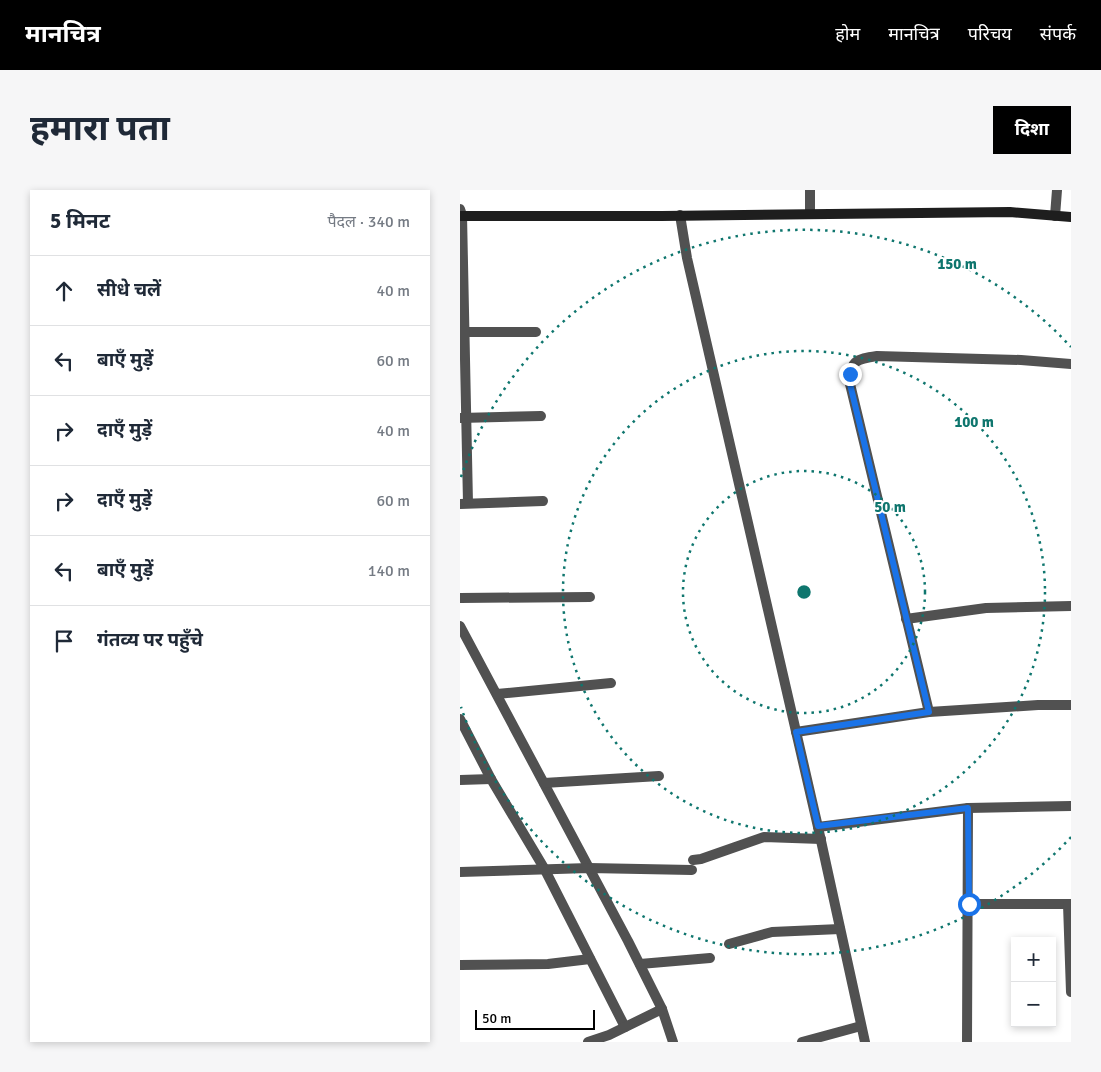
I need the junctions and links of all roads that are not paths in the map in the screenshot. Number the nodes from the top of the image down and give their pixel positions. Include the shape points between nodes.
1 (810, 190) edge
2 (1057, 190) edge
3 (461, 213) edge
4 (810, 214) junction
5 (680, 215) junction
6 (1054, 216) junction
7 (1071, 217) edge
8 (463, 332) edge
9 (536, 332) dead end
10 (1071, 364) edge
11 (541, 416) dead end
12 (464, 418) edge
13 (543, 501) dead end
14 (464, 504) edge
15 (590, 597) dead end
16 (460, 598) edge
17 (1071, 606) edge
18 (906, 619) junction
19 (460, 626) edge
20 (611, 683) dead end
21 (497, 694) junction
22 (1071, 705) edge
23 (929, 712) junction
24 (460, 719) edge
25 (796, 732) junction
26 (659, 776) dead end
27 (491, 779) junction
28 (460, 780) edge
29 (544, 783) junction
30 (1071, 806) edge
31 (968, 808) junction
32 (818, 826) junction
33 (821, 840) junction
34 (544, 868) junction
35 (589, 868) junction
36 (460, 872) edge
37 (969, 904) junction
38 (1070, 904) edge
39 (840, 929) junction
40 (729, 944) dead end
41 (710, 958) dead end
42 (590, 959) junction
43 (640, 964) junction
44 (460, 965) edge
45 (1071, 992) edge
46 (662, 1009) junction
47 (862, 1026) junction
48 (626, 1027) junction
49 (588, 1042) edge
50 (673, 1042) edge
51 (802, 1042) edge
52 (865, 1042) edge
53 (967, 1042) edge

1 - 4 street
2 - 6 street
3 - 5 street
3 - 8 street
4 - 5 street
4 - 6 street via 1010,212
5 - 25 street via 687,258
6 - 7 street
8 - 9 street
8 - 12 street
10 - 18 street via 877,356 860,358 853,365 850,384
11 - 12 street
12 - 14 street
13 - 14 street
15 - 16 street
17 - 18 street via 986,608
18 - 23 street
19 - 21 street
20 - 21 street
21 - 29 street
22 - 23 street
23 - 25 street
24 - 27 street
25 - 32 street
26 - 29 street
27 - 28 street
27 - 34 street
29 - 35 street
30 - 31 street
31 - 32 street
31 - 37 street
32 - 33 street
33 - 35 street via 764,837 692,865
33 - 39 street
34 - 35 street
34 - 36 street
34 - 42 street
35 - 43 street
37 - 38 street
37 - 53 street
38 - 45 street
39 - 40 street via 772,932
39 - 47 street
41 - 43 street
42 - 44 street via 548,964
42 - 48 street
43 - 46 street
46 - 48 street
46 - 50 street
47 - 51 street
47 - 52 street
48 - 49 street

